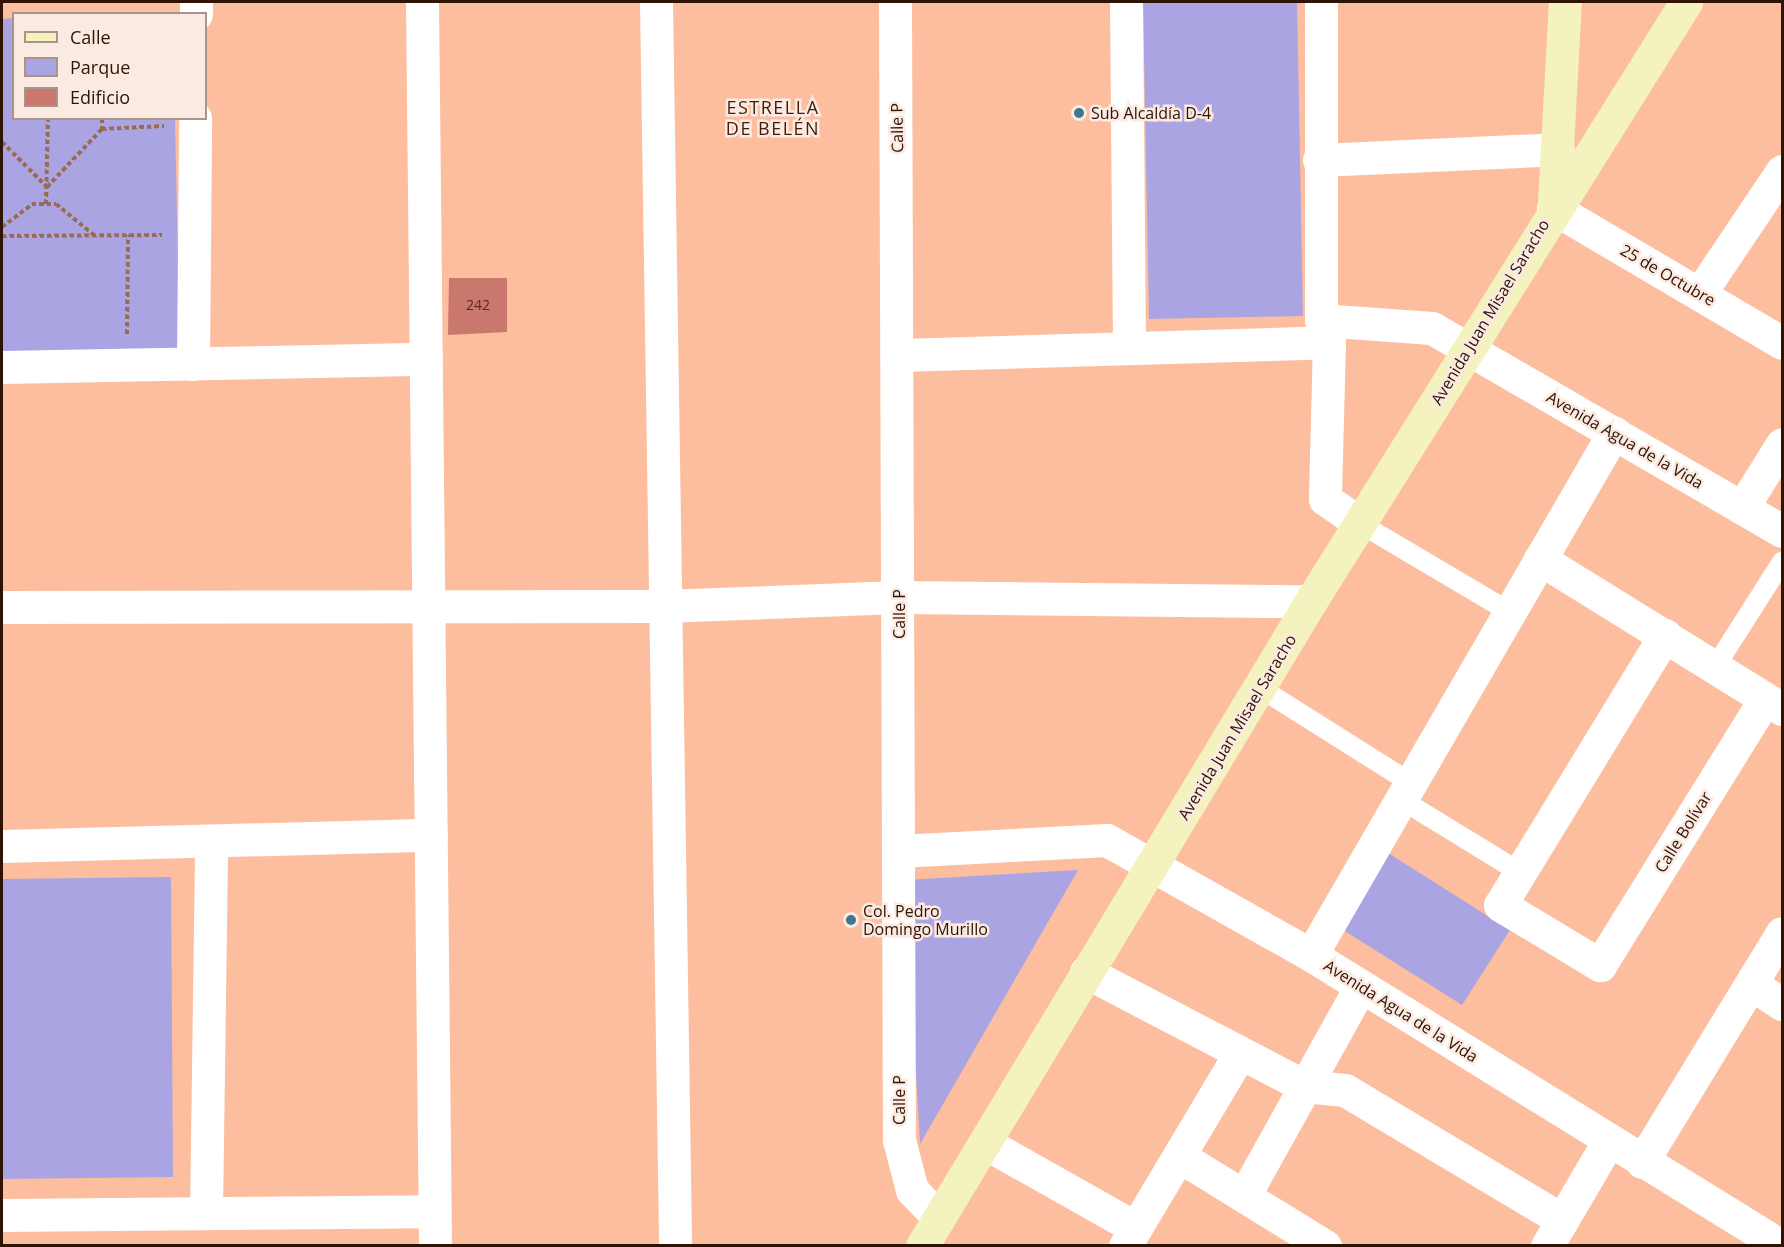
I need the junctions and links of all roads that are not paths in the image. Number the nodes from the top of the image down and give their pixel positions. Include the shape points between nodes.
1 (422, 2) edge
2 (656, 2) edge
3 (895, 2) edge
4 (1126, 2) edge
5 (1321, 2) edge
6 (1565, 2) edge
7 (1686, 2) edge
8 (182, 122) edge
9 (1558, 149) junction
10 (1319, 159) junction
11 (1782, 173) edge
12 (1554, 208) junction
13 (1700, 293) junction
14 (1325, 331) junction
15 (1782, 343) edge
16 (1129, 347) junction
17 (1467, 350) junction
18 (900, 355) junction
19 (426, 359) junction
20 (193, 364) junction
21 (2, 367) edge
22 (1614, 432) junction
23 (1782, 444) edge
24 (1742, 508) junction
25 (1361, 524) junction
26 (1782, 531) edge
27 (1540, 559) junction
28 (1782, 562) edge
29 (899, 597) junction
30 (1311, 601) junction
31 (663, 606) junction
32 (2, 607) edge
33 (429, 607) junction
34 (1510, 612) junction
35 (1665, 635) junction
36 (1715, 667) junction
37 (1260, 688) junction
38 (1774, 704) edge
39 (1407, 792) junction
40 (431, 835) junction
41 (211, 844) junction
42 (2, 846) edge
43 (898, 851) junction
44 (1157, 863) junction
45 (1521, 873) junction
46 (1782, 933) edge
47 (1311, 955) junction
48 (1086, 972) junction
49 (1751, 984) junction
50 (1361, 986) junction
51 (1782, 1004) edge
52 (1240, 1053) junction
53 (1304, 1086) junction
54 (1608, 1142) junction
55 (985, 1143) junction
56 (1179, 1156) junction
57 (1642, 1162) junction
58 (1244, 1196) junction
59 (434, 1211) junction
60 (206, 1213) junction
61 (2, 1215) edge
62 (936, 1215) junction
63 (1554, 1233) edge
64 (1130, 1237) edge
65 (1776, 1238) edge
66 (435, 1245) edge
67 (675, 1245) edge
68 (922, 1245) edge
69 (1325, 1245) edge

1 - 19 street
2 - 31 street
3 - 18 street, Calle P
4 - 16 street
5 - 10 street
6 - 9 street, Avenida Juan Misael Saracho
7 - 12 street, Avenida Juan Misael Saracho
8 - 20 street
9 - 10 street
9 - 12 street, Avenida Juan Misael Saracho
10 - 14 street
11 - 13 street
12 - 13 street, 25 de Octubre
12 - 17 street, Avenida Juan Misael Saracho
13 - 15 street, 25 de Octubre
14 - 16 street, Avenida Agua de la Vida
14 - 17 street, Avenida Agua de la Vida via 1432,327
14 - 25 street via 1325,499
16 - 18 street, Avenida Agua de la Vida
17 - 22 street, Avenida Agua de la Vida
17 - 25 street, Avenida Juan Misael Saracho
18 - 29 street, Calle P
19 - 20 street
19 - 33 street
20 - 21 street
22 - 24 street, Avenida Agua de la Vida
22 - 27 street
23 - 24 street
24 - 26 street, Avenida Agua de la Vida
25 - 30 street, Avenida Juan Misael Saracho
25 - 34 lane
27 - 34 street
27 - 35 street
28 - 36 lane
29 - 30 street
29 - 31 street
29 - 43 street, Calle P
30 - 37 street, Avenida Juan Misael Saracho
31 - 33 street
31 - 67 street
32 - 33 street
33 - 40 street
34 - 39 street
35 - 36 street
35 - 45 street
36 - 38 street
37 - 39 lane
37 - 44 street, Avenida Juan Misael Saracho
38 - 45 street, Calle Bolívar via 1600,965 1500,905
39 - 45 lane
39 - 47 street
40 - 41 street
40 - 59 street
41 - 42 street
41 - 60 street
43 - 44 street, Avenida Agua de la Vida via 1107,840
43 - 62 street, Calle P via 899,1140 912,1190
44 - 47 street, Avenida Agua de la Vida
44 - 48 street, Avenida Juan Misael Saracho
46 - 49 street
47 - 50 street, Avenida Agua de la Vida
48 - 52 street
48 - 55 street, Avenida Juan Misael Saracho
49 - 51 street
49 - 57 street
50 - 53 street
50 - 54 street, Avenida Agua de la Vida
52 - 53 street
52 - 56 street
53 - 58 street
53 - 63 street via 1345,1090
54 - 57 street, Avenida Agua de la Vida
54 - 63 street
55 - 62 street, Avenida Juan Misael Saracho
55 - 64 street
56 - 58 street
56 - 64 street
57 - 65 street, Avenida Agua de la Vida
58 - 69 street
59 - 60 street
59 - 66 street
60 - 61 street
62 - 68 street, Avenida Juan Misael Saracho

